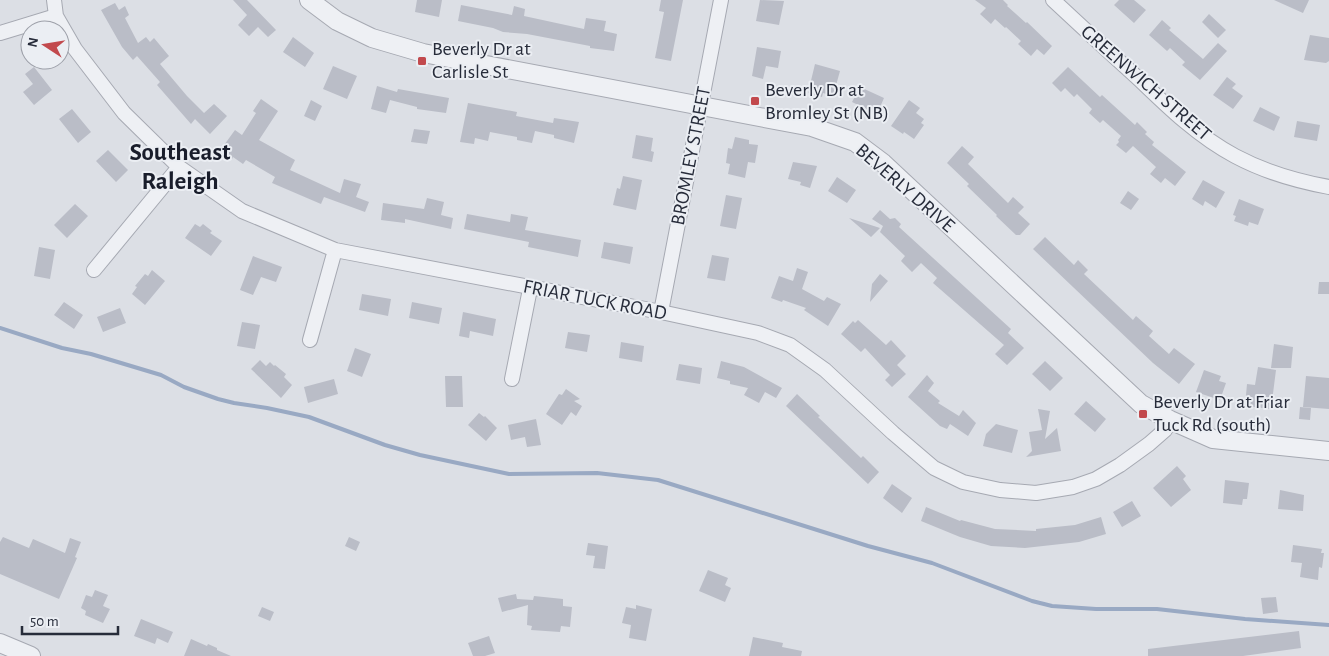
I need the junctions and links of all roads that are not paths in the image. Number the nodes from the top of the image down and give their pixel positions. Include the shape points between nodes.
1 (54, 0) edge
2 (309, 0) edge
3 (721, 0) edge
4 (1053, 0) edge
5 (56, 16) junction
6 (0, 33) edge
7 (701, 106) junction
8 (179, 167) junction
9 (1329, 187) edge
10 (335, 250) junction
11 (94, 270) dead end
12 (530, 288) junction
13 (661, 312) junction
14 (310, 340) dead end
15 (512, 379) dead end
16 (1170, 420) junction
17 (1329, 451) edge
18 (0, 643) edge
19 (31, 656) edge

1 - 5 street, FRIAR TUCK ROAD
2 - 7 street, BEVERLY DRIVE via 337,22 372,38 423,53
3 - 7 street, BROMLEY STREET
4 - 9 street, GREENWICH STREET via 1161,100 1213,143 1279,175
5 - 6 street
5 - 8 street, FRIAR TUCK ROAD via 75,49 124,113
7 - 13 street, BROMLEY STREET
7 - 16 street, BEVERLY DRIVE via 812,127 855,142 883,163 1141,404
8 - 10 street, FRIAR TUCK ROAD via 242,210
8 - 11 street
10 - 12 street, FRIAR TUCK ROAD
10 - 14 street
12 - 13 street, FRIAR TUCK ROAD
12 - 15 street
13 - 16 street, FRIAR TUCK ROAD via 758,333 790,345 825,370 934,468 963,482 1000,490 1036,493 1073,488 1096,479 1149,444
16 - 17 street, BEVERLY DRIVE via 1213,439
18 - 19 street

